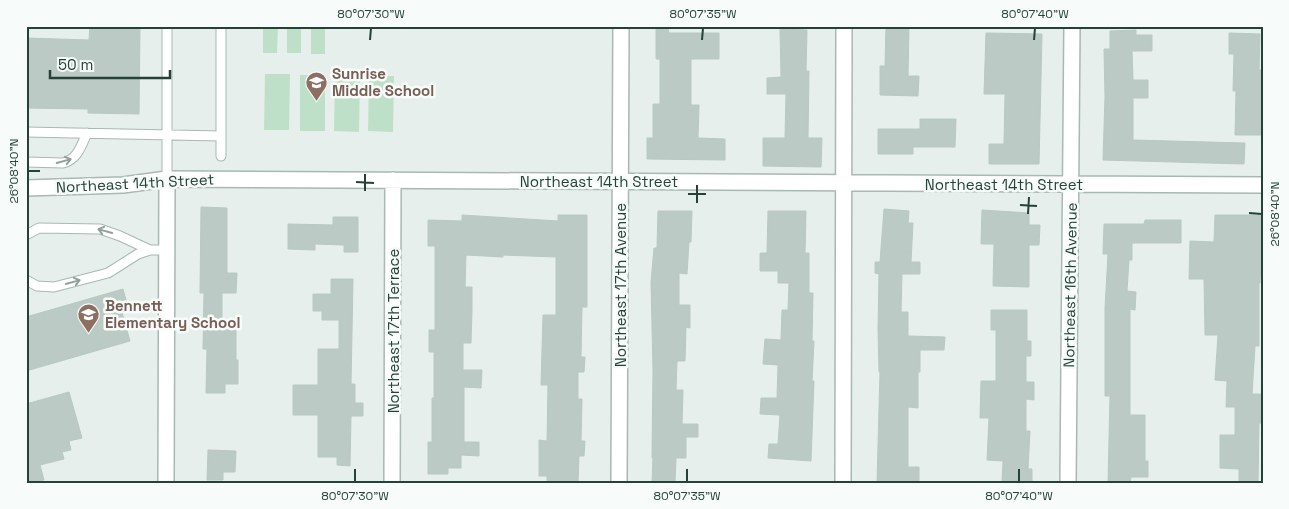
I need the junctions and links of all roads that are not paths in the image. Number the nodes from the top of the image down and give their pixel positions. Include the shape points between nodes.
1 (166, 26) edge
2 (221, 26) edge
3 (621, 26) edge
4 (844, 26) edge
5 (1072, 26) edge
6 (26, 132) edge
7 (87, 133) junction
8 (167, 134) junction
9 (221, 136) junction
10 (222, 156) dead end
11 (26, 162) edge
12 (167, 179) junction
13 (394, 180) junction
14 (620, 181) junction
15 (843, 183) junction
16 (1071, 184) junction
17 (1263, 185) edge
18 (26, 188) edge
19 (26, 234) edge
20 (150, 250) junction
21 (167, 250) junction
22 (26, 280) edge
23 (166, 483) edge
24 (392, 483) edge
25 (619, 483) edge
26 (844, 483) edge
27 (1068, 483) edge

1 - 8 lane
2 - 9 lane
3 - 14 street, Northeast 17th Avenue
4 - 15 street
5 - 16 street, Northeast 16th Avenue
6 - 7 lane
7 - 8 lane
11 -> 7 lane via 68,161 79,151
8 - 9 lane
8 - 12 lane
9 - 10 lane
12 - 13 street, Northeast 14th Street
12 - 18 street, Northeast 14th Street via 123,185
12 - 21 street
13 - 14 street, Northeast 14th Street
13 - 24 street, Northeast 17th Terrace
14 - 15 street, Northeast 14th Street
14 - 25 street, Northeast 17th Avenue
15 - 16 street, Northeast 14th Street
15 - 26 street
16 - 17 street, Northeast 14th Street
16 - 27 street, Northeast 16th Avenue
20 -> 19 lane via 100,229 39,228
20 - 21 lane
22 -> 20 lane via 37,286 54,287 108,272
21 - 23 street

